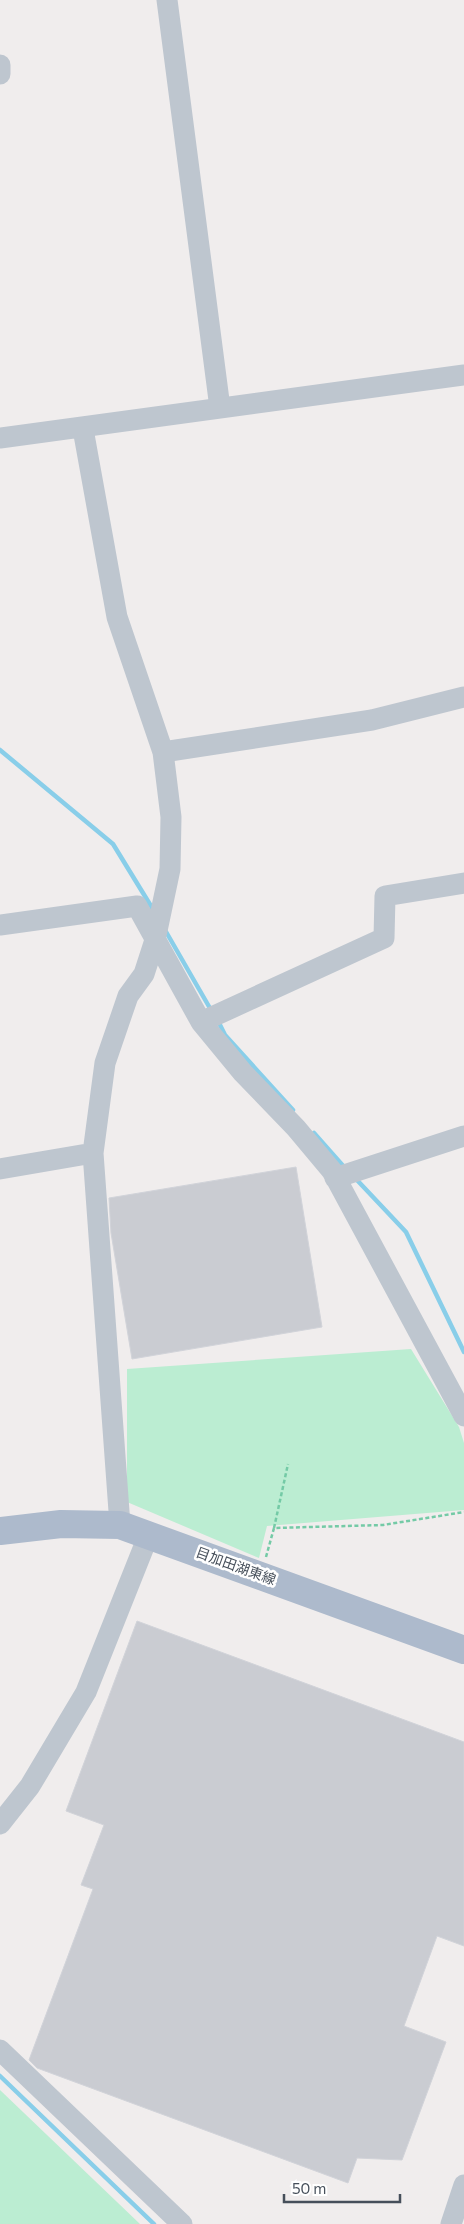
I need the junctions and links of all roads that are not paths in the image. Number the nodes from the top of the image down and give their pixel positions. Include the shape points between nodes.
1 (167, 0) edge
2 (0, 65) edge
3 (0, 74) edge
4 (464, 375) edge
5 (220, 408) junction
6 (83, 429) junction
7 (0, 438) edge
8 (464, 697) edge
9 (163, 752) junction
10 (464, 884) edge
11 (0, 925) edge
12 (156, 940) junction
13 (209, 1019) junction
14 (464, 1136) edge
15 (93, 1153) junction
16 (0, 1169) edge
17 (335, 1178) junction
18 (464, 1416) edge
19 (120, 1525) junction
20 (0, 1531) edge
21 (149, 1534) junction
22 (464, 1650) edge
23 (0, 1824) edge
24 (0, 2050) edge
25 (464, 2185) edge
26 (182, 2224) edge
27 (451, 2224) edge

1 - 5 street
2 - 3 street
4 - 5 street
5 - 6 street
6 - 7 street
6 - 9 street via 117,617
8 - 9 street via 372,720
9 - 12 street via 171,817 170,869
10 - 13 street via 386,896 384,938
11 - 12 street via 137,906
12 - 13 street
12 - 15 street via 144,974 128,996 106,1063
13 - 17 street via 244,1073 296,1128
14 - 17 street
15 - 16 street
15 - 19 street
17 - 18 street
19 - 20 main road, 目加田湖東線 via 61,1524
19 - 21 main road, 目加田湖東線
21 - 22 main road, 目加田湖東線
21 - 23 street via 86,1692 30,1786
24 - 26 street
25 - 27 street

